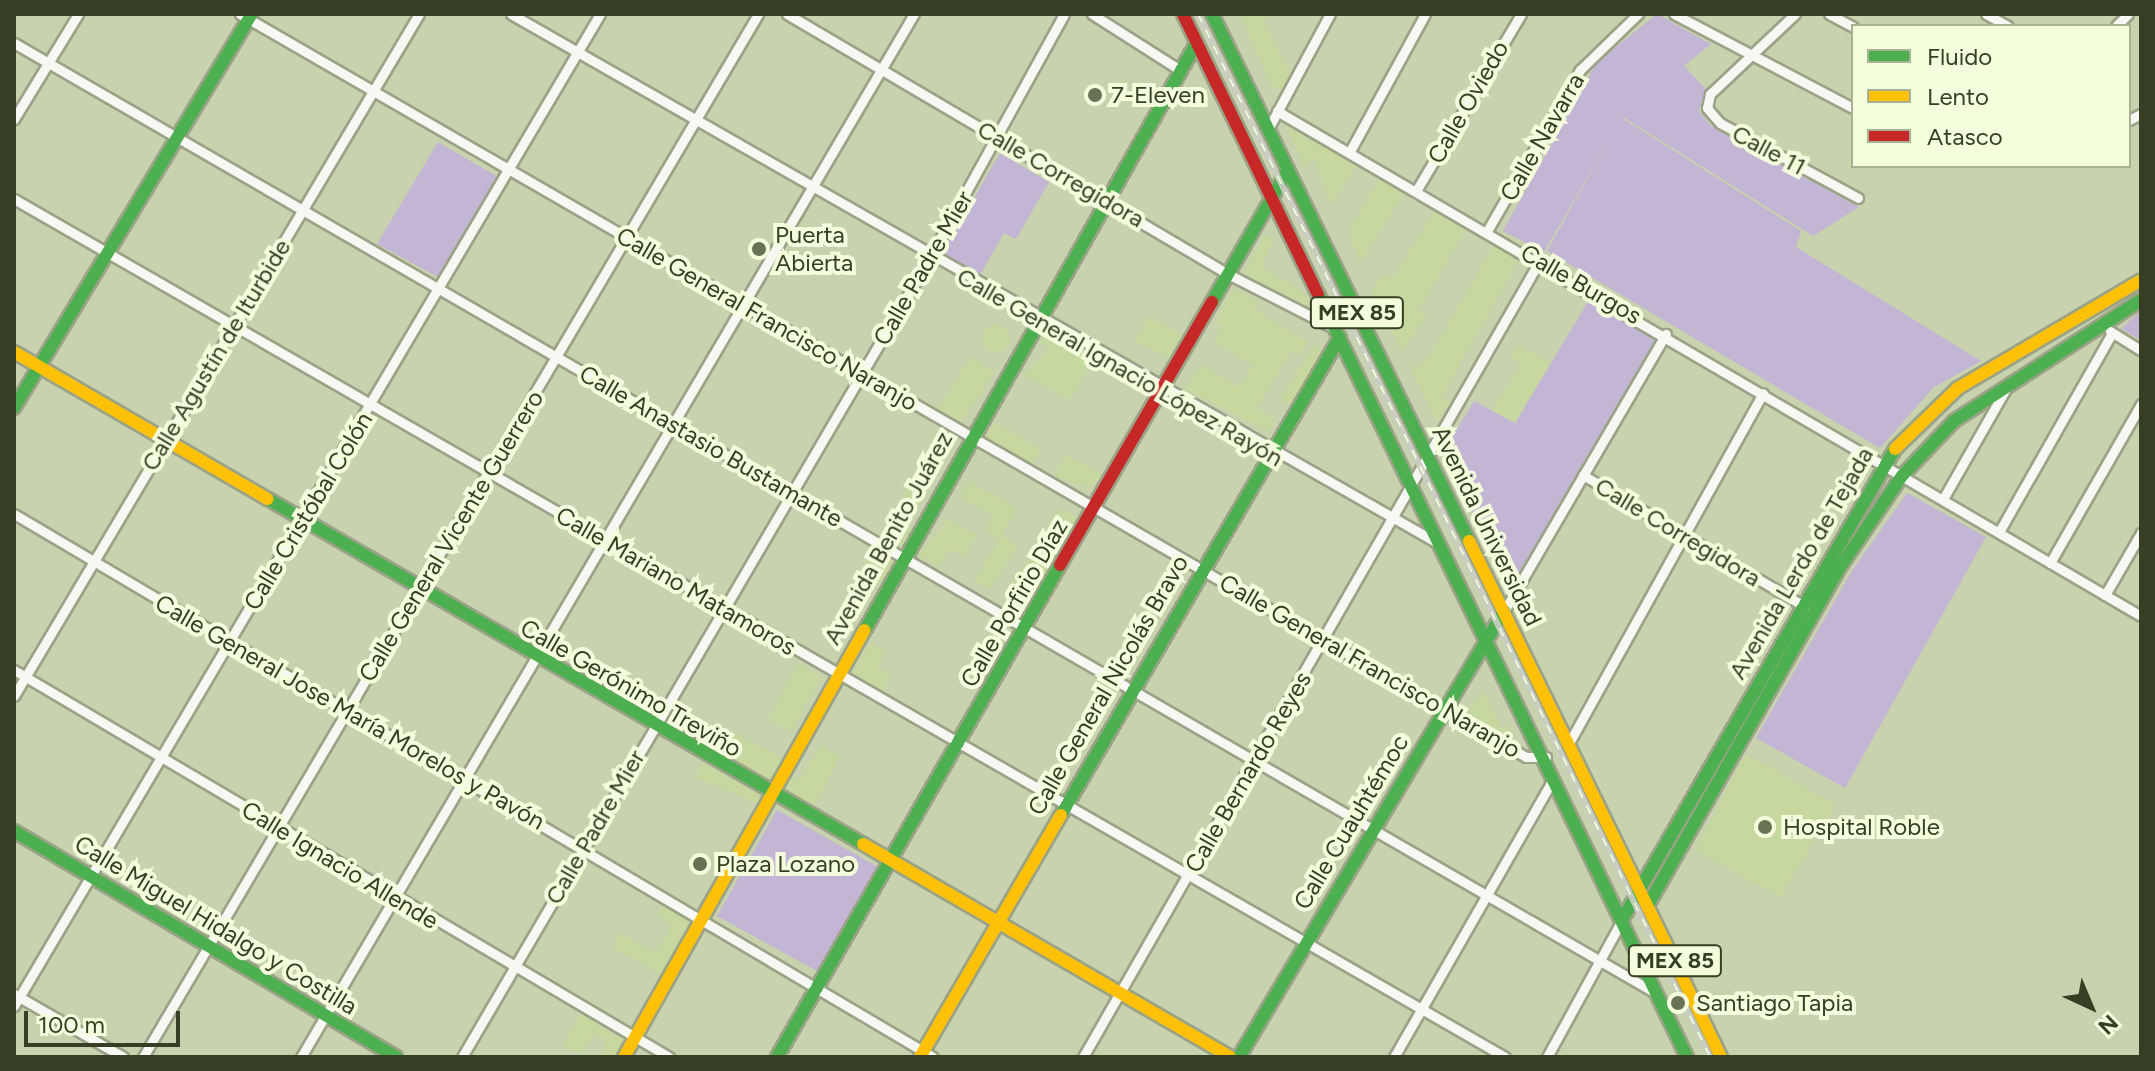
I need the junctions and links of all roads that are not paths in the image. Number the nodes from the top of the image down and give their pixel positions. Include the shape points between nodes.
1 (78, 14) edge
2 (419, 14) edge
3 (511, 14) edge
4 (600, 14) edge
5 (758, 14) edge
6 (787, 14) edge
7 (914, 14) edge
8 (1064, 14) edge
9 (1092, 14) edge
10 (1183, 14) edge
11 (1330, 14) edge
12 (1425, 14) edge
13 (1521, 14) edge
14 (1638, 14) edge
15 (1674, 14) edge
16 (1795, 14) edge
17 (1829, 14) edge
18 (1986, 14) edge
19 (247, 16) edge
20 (1217, 17) edge
21 (2004, 24) edge
22 (1851, 26) edge
23 (14, 43) edge
24 (1196, 44) junction
25 (577, 53) junction
26 (1752, 54) junction
27 (48, 64) junction
28 (883, 68) junction
29 (1180, 70) junction
30 (372, 90) junction
31 (1851, 107) edge
32 (1277, 111) junction
33 (14, 119) edge
34 (696, 121) junction
35 (1268, 129) junction
36 (997, 136) junction
37 (179, 139) junction
38 (1349, 153) junction
39 (509, 169) junction
40 (1288, 170) junction
41 (815, 190) junction
42 (1416, 191) junction
43 (1104, 197) junction
44 (1858, 198) dead end
45 (14, 199) edge
46 (1272, 199) junction
47 (302, 209) junction
48 (1487, 231) junction
49 (629, 238) junction
50 (108, 254) junction
51 (930, 257) junction
52 (1540, 260) junction
53 (1228, 274) junction
54 (2141, 280) edge
55 (438, 291) junction
56 (2141, 300) edge
57 (747, 305) junction
58 (1036, 319) junction
59 (232, 327) junction
60 (2107, 329) junction
61 (1338, 333) junction
62 (1666, 334) junction
63 (2141, 350) edge
64 (14, 352) edge
65 (556, 358) junction
66 (40, 367) junction
67 (861, 375) junction
68 (2008, 384) junction
69 (1161, 390) junction
70 (1763, 393) junction
71 (2141, 404) edge
72 (370, 407) junction
73 (14, 408) edge
74 (675, 427) junction
75 (970, 437) junction
76 (165, 442) junction
77 (1269, 453) junction
78 (1429, 457) junction
79 (1881, 463) junction
80 (488, 475) junction
81 (1583, 475) junction
82 (1902, 476) junction
83 (1413, 487) junction
84 (792, 492) junction
85 (1943, 499) junction
86 (1093, 508) junction
87 (14, 514) edge
88 (1394, 519) junction
89 (301, 523) junction
90 (1999, 532) junction
91 (2141, 533) edge
92 (1684, 535) junction
93 (607, 541) junction
94 (1442, 545) junction
95 (905, 556) junction
96 (94, 562) junction
97 (2050, 563) junction
98 (1200, 567) junction
99 (419, 592) junction
100 (2105, 595) junction
101 (1800, 604) junction
102 (724, 607) junction
103 (1504, 611) junction
104 (1814, 612) junction
105 (2141, 616) edge
106 (1026, 627) junction
107 (1488, 636) junction
108 (1326, 640) junction
109 (230, 641) junction
110 (536, 659) junction
111 (14, 670) edge
112 (837, 674) junction
113 (26, 677) junction
114 (1133, 686) junction
115 (14, 696) edge
116 (348, 710) junction
117 (1443, 710) junction
118 (654, 725) junction
119 (958, 743) junction
120 (1569, 743) junction
121 (1546, 757) junction
122 (160, 758) junction
123 (1257, 759) junction
124 (1555, 776) junction
125 (465, 780) junction
126 (771, 792) junction
127 (1067, 803) junction
128 (1374, 826) junction
129 (279, 829) junction
130 (14, 831) edge
131 (582, 847) junction
132 (892, 858) junction
133 (1189, 874) junction
134 (90, 876) junction
135 (1639, 888) junction
136 (1487, 891) junction
137 (396, 898) junction
138 (1648, 905) junction
139 (702, 917) junction
140 (1622, 920) junction
141 (998, 922) junction
142 (1306, 941) junction
143 (208, 944) junction
144 (1602, 958) junction
145 (514, 968) junction
146 (818, 984) junction
147 (1121, 993) junction
148 (1657, 994) junction
149 (17, 995) edge
150 (14, 1006) edge
151 (1421, 1008) junction
152 (326, 1016) junction
153 (635, 1038) junction
154 (925, 1055) edge
155 (123, 1057) edge
156 (143, 1057) edge
157 (301, 1057) edge
158 (396, 1057) edge
159 (462, 1057) edge
160 (624, 1057) edge
161 (669, 1057) edge
162 (777, 1057) edge
163 (1083, 1057) edge
164 (1230, 1057) edge
165 (1239, 1057) edge
166 (1394, 1057) edge
167 (1505, 1057) edge
168 (1547, 1057) edge
169 (1687, 1057) edge
170 (1721, 1057) edge

1 - 27 street
2 - 30 street, Calle Agustín de Iturbide
3 - 25 street, Calle General Ignacio López Rayón
4 - 25 street, Calle Cristóbal Colón
5 - 34 street, Calle General Vicente Guerrero
6 - 28 street, Calle Corregidora
7 - 28 street
8 - 36 street, Calle Padre Mier
9 - 29 street
10 - 24 main road, Avenida Universidad / MEX 85
11 - 32 street
12 - 38 street
13 - 42 street, Calle Oviedo
14 - 48 street, Calle Navarra via 1580,70
15 - 26 street
16 - 26 street
17 - 22 street
18 - 21 street
19 - 30 street, Calle General Francisco Naranjo
19 - 37 main road
20 - 35 main road, Avenida Universidad / MEX 85
23 - 27 street, Calle Anastasio Bustamante
24 - 29 main road, Avenida Benito Juárez
24 - 46 main road, Avenida Universidad / MEX 85
25 - 34 street, Calle General Ignacio López Rayón
25 - 39 street, Calle Cristóbal Colón
26 - 31 street
26 - 44 street, Calle 11 via 1710,94 1713,117
27 - 33 street
27 - 37 street, Calle Anastasio Bustamante
28 - 36 street, Calle Corregidora
28 - 41 street
29 - 43 main road, Avenida Benito Juárez
30 - 39 street, Calle General Francisco Naranjo
30 - 47 street, Calle Agustín de Iturbide
32 - 35 street
32 - 38 street, Calle Burgos
34 - 41 street, Calle General Ignacio López Rayón
34 - 49 street, Calle General Vicente Guerrero
35 - 40 main road, Avenida Universidad / MEX 85
36 - 43 street, Calle Corregidora
36 - 51 street, Calle Padre Mier
37 - 47 street, Calle Anastasio Bustamante
37 - 50 main road
38 - 42 street, Calle Burgos
39 - 49 street, Calle General Francisco Naranjo
39 - 55 street, Calle Cristóbal Colón
40 - 46 main road, Calle Porfirio Díaz
40 - 78 main road, Avenida Universidad / MEX 85
41 - 51 street, Calle General Ignacio López Rayón
41 - 57 street
42 - 48 street, Calle Burgos
43 - 53 street, Calle Corregidora
43 - 58 main road, Avenida Benito Juárez
45 - 50 street, Calle Mariano Matamoros
46 - 53 main road, Calle Porfirio Díaz
46 - 61 main road, Avenida Universidad / MEX 85
47 - 55 street, Calle Anastasio Bustamante
47 - 59 street, Calle Agustín de Iturbide
48 - 52 street, Calle Burgos
49 - 57 street, Calle General Francisco Naranjo
49 - 65 street, Calle General Vicente Guerrero
50 - 59 street, Calle Mariano Matamoros
50 - 66 main road
51 - 58 street, Calle General Ignacio López Rayón
51 - 67 street, Calle Padre Mier
52 - 62 street, Calle Burgos
52 - 78 street, Calle Bernardo Reyes
53 - 61 street, Calle Corregidora
53 - 69 main road, Calle Porfirio Díaz
54 - 79 main road, Avenida Lerdo de Tejada via 1958,388
55 - 65 street, Calle Anastasio Bustamante
55 - 72 street, Calle Cristóbal Colón
56 - 60 main road, Avenida Lerdo de Tejada
57 - 67 street, Calle General Francisco Naranjo
57 - 74 street
58 - 69 street, Calle General Ignacio López Rayón
58 - 75 main road, Avenida Benito Juárez
59 - 72 street, Calle Mariano Matamoros
59 - 76 street, Calle Agustín de Iturbide
60 - 63 street
60 - 68 main road, Avenida Lerdo de Tejada
60 - 90 street
61 - 77 main road, Calle General Nicolás Bravo
61 - 83 main road, Avenida Universidad / MEX 85
62 - 70 street, Calle Burgos
62 - 81 street
64 - 66 main road, Calle Gerónimo Treviño
65 - 74 street, Calle Anastasio Bustamante
65 - 80 street, Calle General Vicente Guerrero
66 - 73 main road
66 - 76 main road, Calle Gerónimo Treviño
67 - 75 street, Calle General Francisco Naranjo
67 - 84 street, Calle Padre Mier
68 - 82 main road, Avenida Lerdo de Tejada via 1954,421
68 - 85 street
69 - 77 street, Calle General Ignacio López Rayón
69 - 86 main road, Calle Porfirio Díaz
70 - 79 street, Calle Burgos
70 - 92 street
71 - 97 street
72 - 80 street, Calle Mariano Matamoros
72 - 89 street, Calle Cristóbal Colón
74 - 84 street, Calle Anastasio Bustamante
74 - 93 street
75 - 86 street, Calle General Francisco Naranjo
75 - 95 main road, Avenida Benito Juárez
76 - 89 main road, Calle Gerónimo Treviño
76 - 96 street, Calle Agustín de Iturbide
77 - 88 street, Calle General Ignacio López Rayón
77 - 98 main road, Calle General Nicolás Bravo
78 - 83 street, Calle Bernardo Reyes
78 - 103 main road, Avenida Universidad / MEX 85
79 - 82 street, Calle Burgos
79 - 101 main road, Avenida Lerdo de Tejada
80 - 93 street, Calle Mariano Matamoros
80 - 99 street, Calle General Vicente Guerrero
81 - 92 street, Calle Corregidora
81 - 103 street
82 - 85 street, Calle Burgos
82 - 104 main road, Avenida Lerdo de Tejada
83 - 88 street, Calle Bernardo Reyes
83 - 94 main road, Avenida Universidad / MEX 85
84 - 95 street, Calle Anastasio Bustamante
84 - 102 street, Calle Padre Mier
85 - 90 street, Calle Burgos
86 - 98 street, Calle General Francisco Naranjo
86 - 106 main road, Calle Porfirio Díaz
87 - 96 street, Calle General Jose María Morelos y Pavón
88 - 94 street, Calle General Ignacio López Rayón
88 - 108 street, Calle Bernardo Reyes
89 - 99 main road, Calle Gerónimo Treviño
89 - 109 street, Calle Cristóbal Colón
90 - 97 street, Calle Burgos
91 - 100 street
92 - 101 street, Calle Corregidora
92 - 120 street
93 - 102 street, Calle Mariano Matamoros
93 - 110 street
94 - 107 main road, Avenida Universidad / MEX 85
95 - 106 street, Calle Anastasio Bustamante
95 - 112 main road, Avenida Benito Juárez
96 - 109 street, Calle General Jose María Morelos y Pavón
96 - 113 street, Calle Agustín de Iturbide
97 - 100 street, Calle Burgos
98 - 108 street, Calle General Francisco Naranjo
98 - 114 main road, Calle General Nicolás Bravo
99 - 110 main road, Calle Gerónimo Treviño
99 - 116 street, Calle General Vicente Guerrero
100 - 105 street, Calle Burgos
101 - 104 street, Calle Corregidora
101 - 135 main road, Avenida Lerdo de Tejada
102 - 112 street, Calle Mariano Matamoros
102 - 118 street, Calle Padre Mier
103 - 107 main road, Calle Cuauhtémoc
103 - 120 main road, Avenida Universidad / MEX 85
104 - 138 main road, Avenida Lerdo de Tejada
106 - 114 street, Calle Anastasio Bustamante
106 - 119 main road, Calle Porfirio Díaz
107 - 117 main road, Calle Cuauhtémoc
107 - 121 main road, Avenida Universidad / MEX 85
108 - 117 street, Calle General Francisco Naranjo
108 - 123 street, Calle Bernardo Reyes
109 - 116 street, Calle General Jose María Morelos y Pavón
109 - 122 street, Calle Cristóbal Colón
110 - 118 main road, Calle Gerónimo Treviño
110 - 125 street
111 - 113 street, Calle Ignacio Allende
112 - 119 street, Calle Mariano Matamoros
112 - 126 main road, Avenida Benito Juárez
113 - 115 street, Calle Agustín de Iturbide
113 - 122 street, Calle Ignacio Allende
114 - 123 street, Calle Anastasio Bustamante
114 - 127 main road, Calle General Nicolás Bravo
116 - 125 street, Calle General Jose María Morelos y Pavón
116 - 129 street, Calle General Vicente Guerrero
117 - 121 street, Calle General Francisco Naranjo via 1526,757
117 - 128 main road, Calle Cuauhtémoc
118 - 126 main road, Calle Gerónimo Treviño
118 - 131 street, Calle Padre Mier
119 - 127 street, Calle Mariano Matamoros
119 - 132 main road, Calle Porfirio Díaz
120 - 135 main road, Avenida Universidad / MEX 85
121 - 124 main road, Avenida Universidad / MEX 85
122 - 129 street, Calle Ignacio Allende
122 - 134 street, Calle Cristóbal Colón
123 - 128 street, Calle Anastasio Bustamante
123 - 133 street, Calle Bernardo Reyes
124 - 136 street
124 - 140 main road, Avenida Universidad / MEX 85
125 - 131 street, Calle General Jose María Morelos y Pavón
125 - 137 street
126 - 132 main road, Calle Gerónimo Treviño
126 - 139 main road, Avenida Benito Juárez
127 - 133 street, Calle Mariano Matamoros
127 - 141 main road, Calle General Nicolás Bravo
128 - 136 street, Calle Anastasio Bustamante
128 - 142 main road, Calle Cuauhtémoc
129 - 137 street, Calle Ignacio Allende
129 - 143 street, Calle General Vicente Guerrero
130 - 134 main road, Calle Miguel Hidalgo y Costilla
131 - 139 street, Calle General Jose María Morelos y Pavón
131 - 145 street, Calle Padre Mier
132 - 141 main road, Calle Gerónimo Treviño
132 - 146 main road, Calle Porfirio Díaz
133 - 142 street, Calle Mariano Matamoros
133 - 147 street, Calle Bernardo Reyes
134 - 143 main road, Calle Miguel Hidalgo y Costilla
134 - 149 street, Calle Cristóbal Colón
135 - 138 main road, Avenida Universidad / MEX 85
135 - 140 main road, Avenida Lerdo de Tejada
136 - 144 street, Calle Anastasio Bustamante
136 - 151 street
137 - 145 street, Calle Ignacio Allende
137 - 152 street
138 - 170 main road, Avenida Universidad / MEX 85
139 - 146 street, Calle General Jose María Morelos y Pavón
139 - 153 main road, Avenida Benito Juárez
140 - 144 street
140 - 148 main road, Avenida Universidad / MEX 85
141 - 147 main road, Calle Gerónimo Treviño
141 - 154 main road, Calle General Nicolás Bravo
142 - 151 street, Calle Mariano Matamoros
142 - 165 main road, Calle Cuauhtémoc
143 - 152 main road, Calle Miguel Hidalgo y Costilla
143 - 156 street, Calle General Vicente Guerrero
144 - 148 street, Calle Anastasio Bustamante
144 - 168 street
145 - 153 street, Calle Ignacio Allende
145 - 159 street, Calle Padre Mier
146 - 154 street, Calle General Jose María Morelos y Pavón
146 - 162 main road, Calle Porfirio Díaz
147 - 163 street, Calle Bernardo Reyes
147 - 164 main road, Calle Gerónimo Treviño
148 - 169 main road, Avenida Universidad / MEX 85
149 - 150 street, Calle Cristóbal Colón
149 - 155 street
151 - 166 street
151 - 167 street, Calle Mariano Matamoros
152 - 157 street
152 - 158 main road, Calle Miguel Hidalgo y Costilla
153 - 160 main road, Avenida Benito Juárez
153 - 161 street, Calle Ignacio Allende

